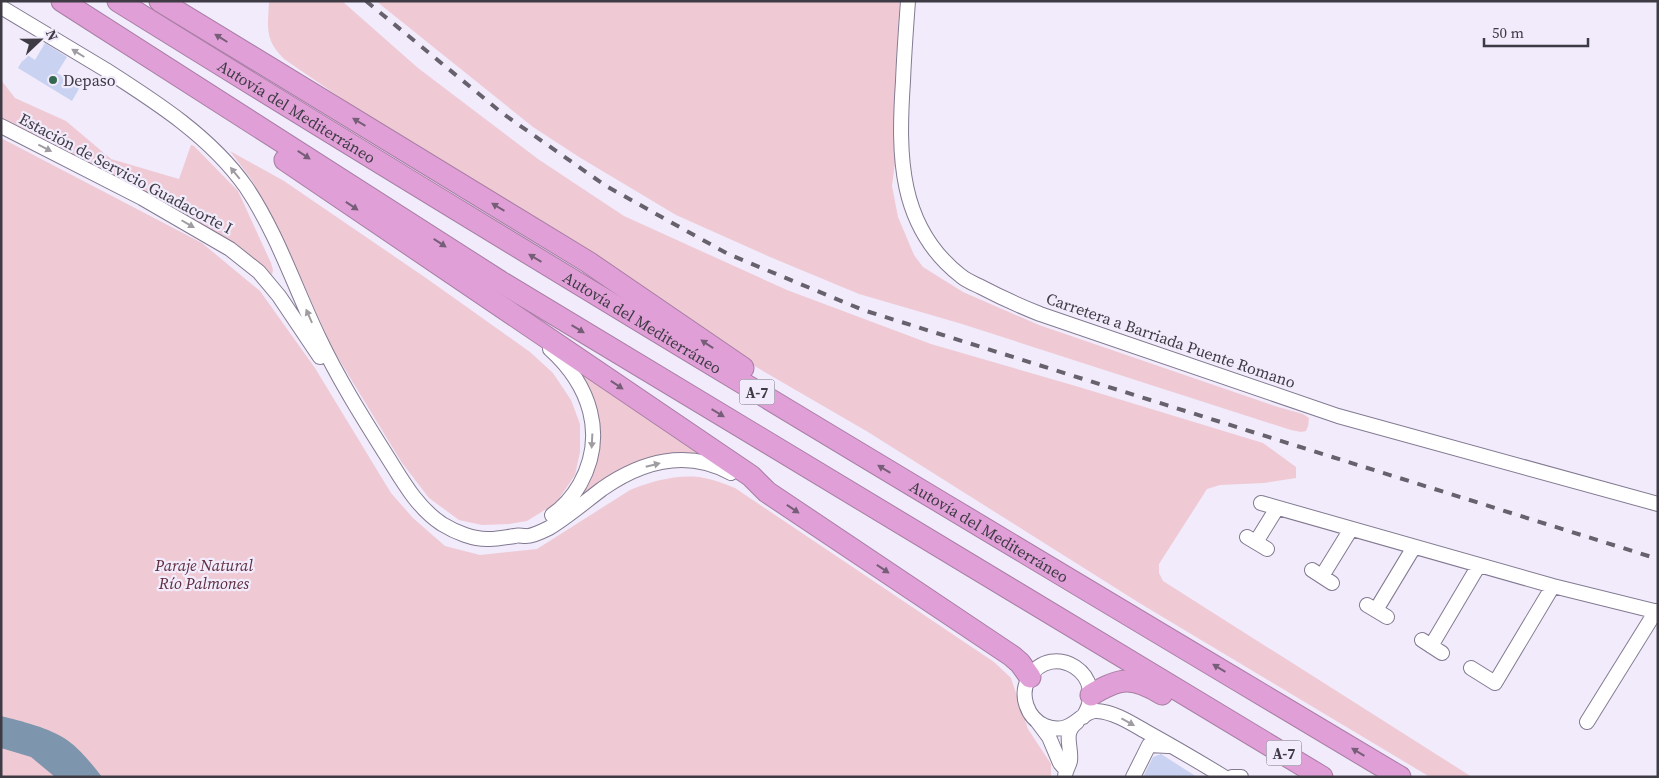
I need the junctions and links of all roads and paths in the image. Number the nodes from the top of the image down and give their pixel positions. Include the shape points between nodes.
1 (62, 1) edge
2 (118, 1) edge
3 (908, 1) edge
4 (169, 4) edge
5 (1, 7) edge
6 (101, 25) junction
7 (1, 126) edge
8 (486, 296) junction
9 (346, 392) junction
10 (799, 418) junction
11 (768, 492) junction
12 (1261, 503) dead end
13 (1658, 504) edge
14 (1276, 508) junction
15 (1351, 528) junction
16 (520, 535) junction
17 (1257, 543) dead end
18 (1414, 547) junction
19 (1479, 565) junction
20 (1322, 576) dead end
21 (1553, 586) junction
22 (1377, 611) dead end
23 (1657, 612) edge
24 (1431, 646) dead end
25 (1471, 668) dead end
26 (1030, 677) junction
27 (1091, 694) junction
28 (1033, 717) junction
29 (1080, 719) junction
30 (1587, 722) dead end
31 (1245, 730) junction
32 (1174, 747) junction
33 (1065, 773) edge
34 (1133, 777) edge
35 (1224, 777) edge
36 (1232, 777) edge
37 (1241, 777) edge
38 (1322, 777) edge
39 (1400, 777) edge

1 - 6 highway, Autovía del Mediterráneo / A-7
10 -> 2 highway, Autovía del Mediterráneo / A-7 via 407,181
3 - 13 street, Carretera a Barriada Puente Romano via 901,121 903,176 909,201 928,242 962,277 1040,314 1338,416
10 -> 4 highway via 777,391 588,262
9 -> 5 street, Estación de Servicio Guadacorte I via 264,216 228,165 208,144 141,93
6 -> 8 highway via 118,48
6 -> 31 highway, Autovía del Mediterráneo / A-7 via 501,282
7 -> 9 street, Estación de Servicio Guadacorte I via 142,198 230,249 259,272 279,296 331,376
8 -> 11 highway via 751,476
8 -> 16 street via 560,358 576,377 591,413 591,460 575,493 557,512
9 - 16 street, Estación de Servicio Guadacorte I via 407,488 442,524 475,538 490,540
39 -> 10 highway, Autovía del Mediterráneo / A-7
16 -> 11 street, Estación de Servicio Guadacorte I via 526,537 549,528 622,476 663,462 692,460 716,465
11 -> 26 highway via 1012,656
12 - 14 street
14 - 15 street
14 - 17 street
15 - 18 street
15 - 20 street
18 - 19 street
18 - 22 street
19 - 21 street
19 - 24 street
21 - 23 street
21 - 25 street via 1495,682
23 - 30 street
26 - 27 street via 1046,664 1069,664 1087,679
26 - 28 street via 1025,695
27 - 29 street via 1088,710
27 - 31 highway via 1115,682 1145,683 1226,733
28 - 29 street via 1054,728 1070,726
28 - 33 street via 1049,737
29 -> 32 street via 1096,710 1119,717
29 - 33 street via 1068,734 1070,762
31 - 38 highway, Autovía del Mediterráneo / A-7
32 - 34 street via 1149,745
32 - 35 street
36 - 37 street

